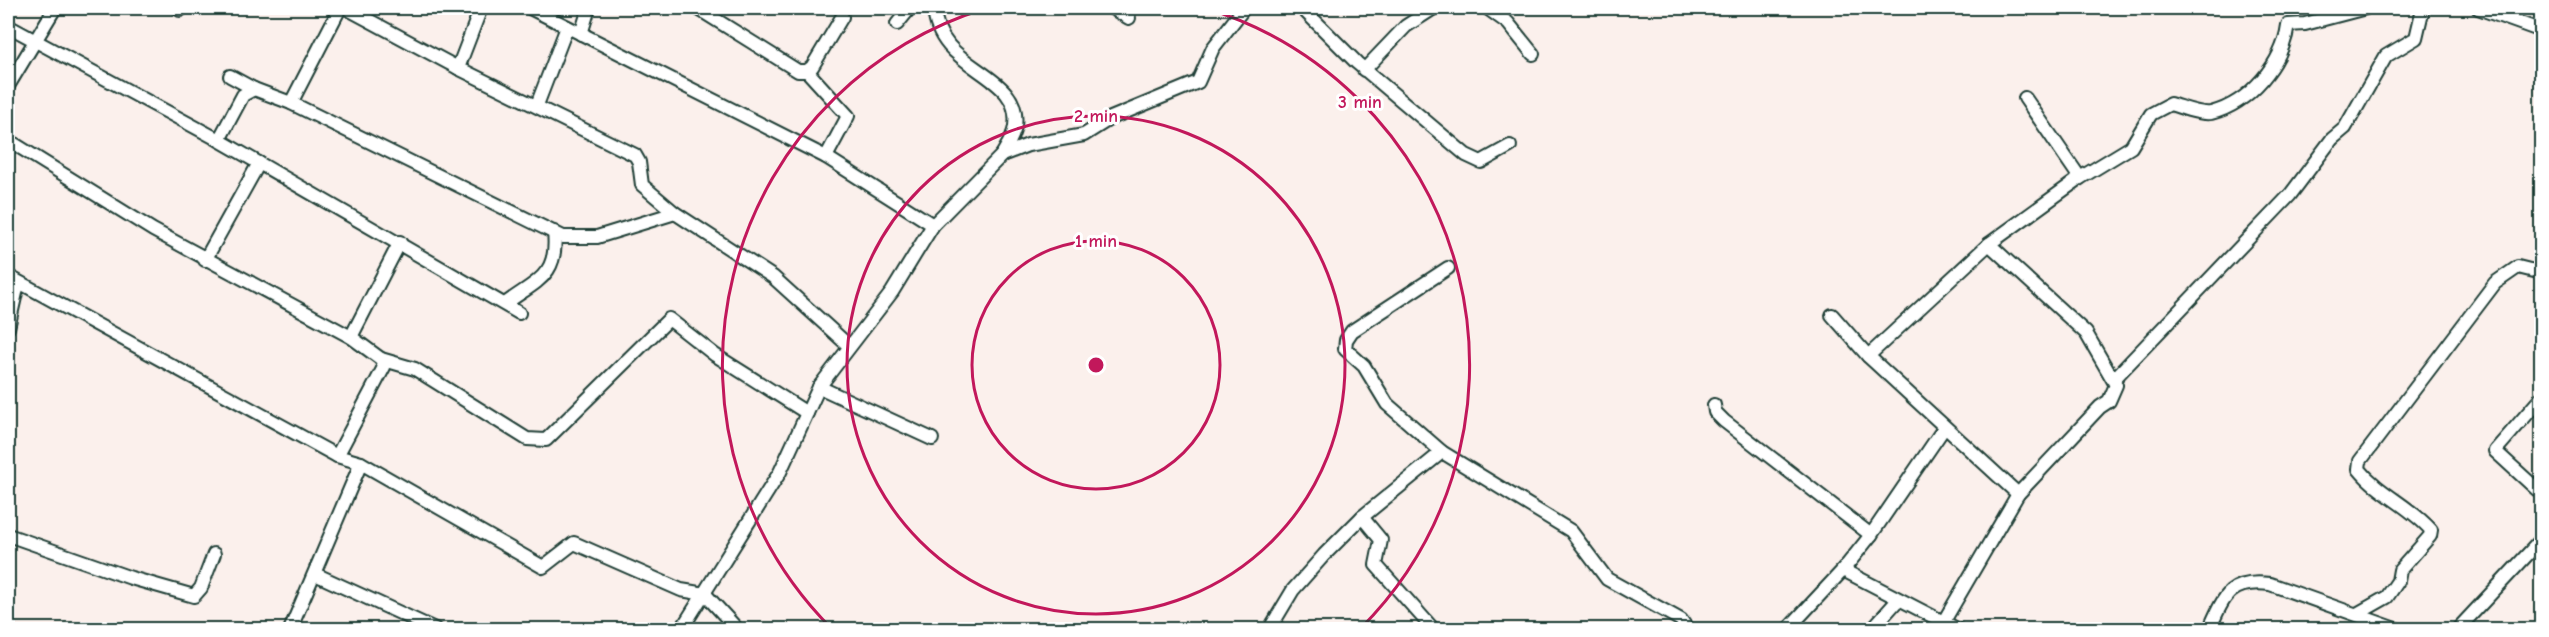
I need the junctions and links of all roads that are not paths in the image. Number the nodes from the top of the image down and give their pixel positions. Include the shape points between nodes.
1 (55, 8) edge
2 (340, 8) edge
3 (346, 8) edge
4 (481, 8) edge
5 (530, 8) edge
6 (589, 8) edge
7 (696, 8) edge
8 (910, 8) edge
9 (934, 8) edge
10 (1112, 8) edge
11 (1244, 8) edge
12 (1302, 8) edge
13 (1434, 8) edge
14 (1487, 8) edge
15 (2366, 8) edge
16 (2423, 8) edge
17 (2478, 8) edge
18 (842, 17) dead end
19 (1129, 18) dead end
20 (897, 24) dead end
21 (8, 26) edge
22 (567, 27) junction
23 (2541, 31) edge
24 (580, 34) junction
25 (35, 39) junction
26 (1533, 54) dead end
27 (458, 68) junction
28 (1364, 70) junction
29 (807, 71) junction
30 (230, 76) dead end
31 (8, 86) edge
32 (254, 89) junction
33 (2025, 98) dead end
34 (291, 103) junction
35 (537, 105) junction
36 (8, 140) edge
37 (219, 140) junction
38 (1510, 146) dead end
39 (1002, 155) junction
40 (826, 157) junction
41 (259, 163) junction
42 (2080, 178) junction
43 (675, 213) junction
44 (933, 225) junction
45 (554, 232) junction
46 (400, 242) junction
47 (1989, 244) junction
48 (205, 260) junction
49 (1448, 268) dead end
50 (2541, 273) edge
51 (13, 280) edge
52 (505, 304) junction
53 (519, 313) dead end
54 (1832, 315) dead end
55 (8, 328) edge
56 (351, 338) junction
57 (849, 346) junction
58 (1868, 356) junction
59 (381, 359) junction
60 (2114, 379) junction
61 (819, 387) junction
62 (2541, 397) edge
63 (1714, 405) dead end
64 (807, 413) junction
65 (1944, 428) junction
66 (932, 439) dead end
67 (1442, 452) junction
68 (337, 456) junction
69 (361, 463) junction
70 (2018, 494) junction
71 (2541, 494) edge
72 (1362, 518) junction
73 (8, 535) edge
74 (1871, 535) junction
75 (2541, 539) edge
76 (214, 554) dead end
77 (1843, 570) junction
78 (315, 574) junction
79 (705, 594) junction
80 (1898, 600) junction
81 (2356, 614) junction
82 (1944, 621) junction
83 (434, 628) edge
84 (290, 630) edge
85 (681, 630) edge
86 (738, 630) edge
87 (1269, 630) edge
88 (1434, 630) edge
89 (1688, 630) edge
90 (1787, 630) edge
91 (1871, 630) edge
92 (1959, 630) edge
93 (2209, 630) edge
94 (2399, 630) edge
95 (2457, 630) edge

1 - 25 street
2 - 34 street
3 - 27 street
4 - 27 street
5 - 22 street
6 - 24 street
7 - 29 street via 798,70
8 - 20 street
9 - 39 street via 947,44 1011,95 1016,109 1015,128
10 - 19 street
11 - 39 street via 1213,48 1198,82 1111,118 1084,135 1028,145
12 - 28 street
13 - 28 street via 1406,26
14 - 26 street via 1508,23
15 - 42 street via 2288,25 2280,56 2271,70 2237,102 2209,114 2170,104 2151,114 2131,147
16 - 60 street via 2416,38 2386,56 2345,128 2289,195
17 - 23 street
18 - 29 street
21 - 25 street
22 - 24 street
22 - 35 street
24 - 40 street
25 - 31 street
25 - 37 street
27 - 35 street
28 - 38 street via 1466,155 1481,162
29 - 40 street via 848,117
30 - 32 street
32 - 34 street
32 - 37 street via 243,94
33 - 42 street
34 - 45 street
35 - 43 street via 635,155 642,185
36 - 48 street
37 - 41 street
39 - 44 street
40 - 44 street
41 - 46 street
41 - 48 street
42 - 47 street
43 - 45 street via 597,237 563,237
43 - 57 street via 772,277
44 - 57 street via 892,292
45 - 52 street via 554,258 543,278
46 - 52 street
46 - 56 street
47 - 58 street
47 - 60 street via 2086,333
48 - 56 street
49 - 67 street via 1352,331 1345,349 1364,366 1387,404
50 - 81 street via 2518,267 2495,283 2360,461 2359,469 2369,482 2431,530 2400,570 2387,597
51 - 55 street
51 - 68 street
52 - 53 street
54 - 58 street
56 - 59 street
57 - 61 street
58 - 65 street
59 - 64 street via 415,369 527,439 546,441 669,319 715,355
59 - 68 street via 384,367
60 - 70 street via 2116,385 2109,401
61 - 64 street
61 - 66 street
62 - 71 street via 2495,451
63 - 74 street via 1724,421
64 - 79 street via 780,472
65 - 70 street
65 - 74 street
67 - 72 street
67 - 89 street via 1571,531 1607,579 1681,620
68 - 69 street
69 - 78 street
69 - 79 street via 543,567 574,543 681,590
70 - 82 street
72 - 87 street via 1293,590
72 - 88 street via 1381,540 1376,565
73 - 76 street via 194,596
74 - 77 street
75 - 95 street
77 - 80 street
77 - 90 street
78 - 83 street
78 - 84 street
79 - 85 street
79 - 86 street
80 - 82 street
80 - 91 street
81 - 93 street via 2270,584 2248,581 2228,595
81 - 94 street
82 - 92 street

